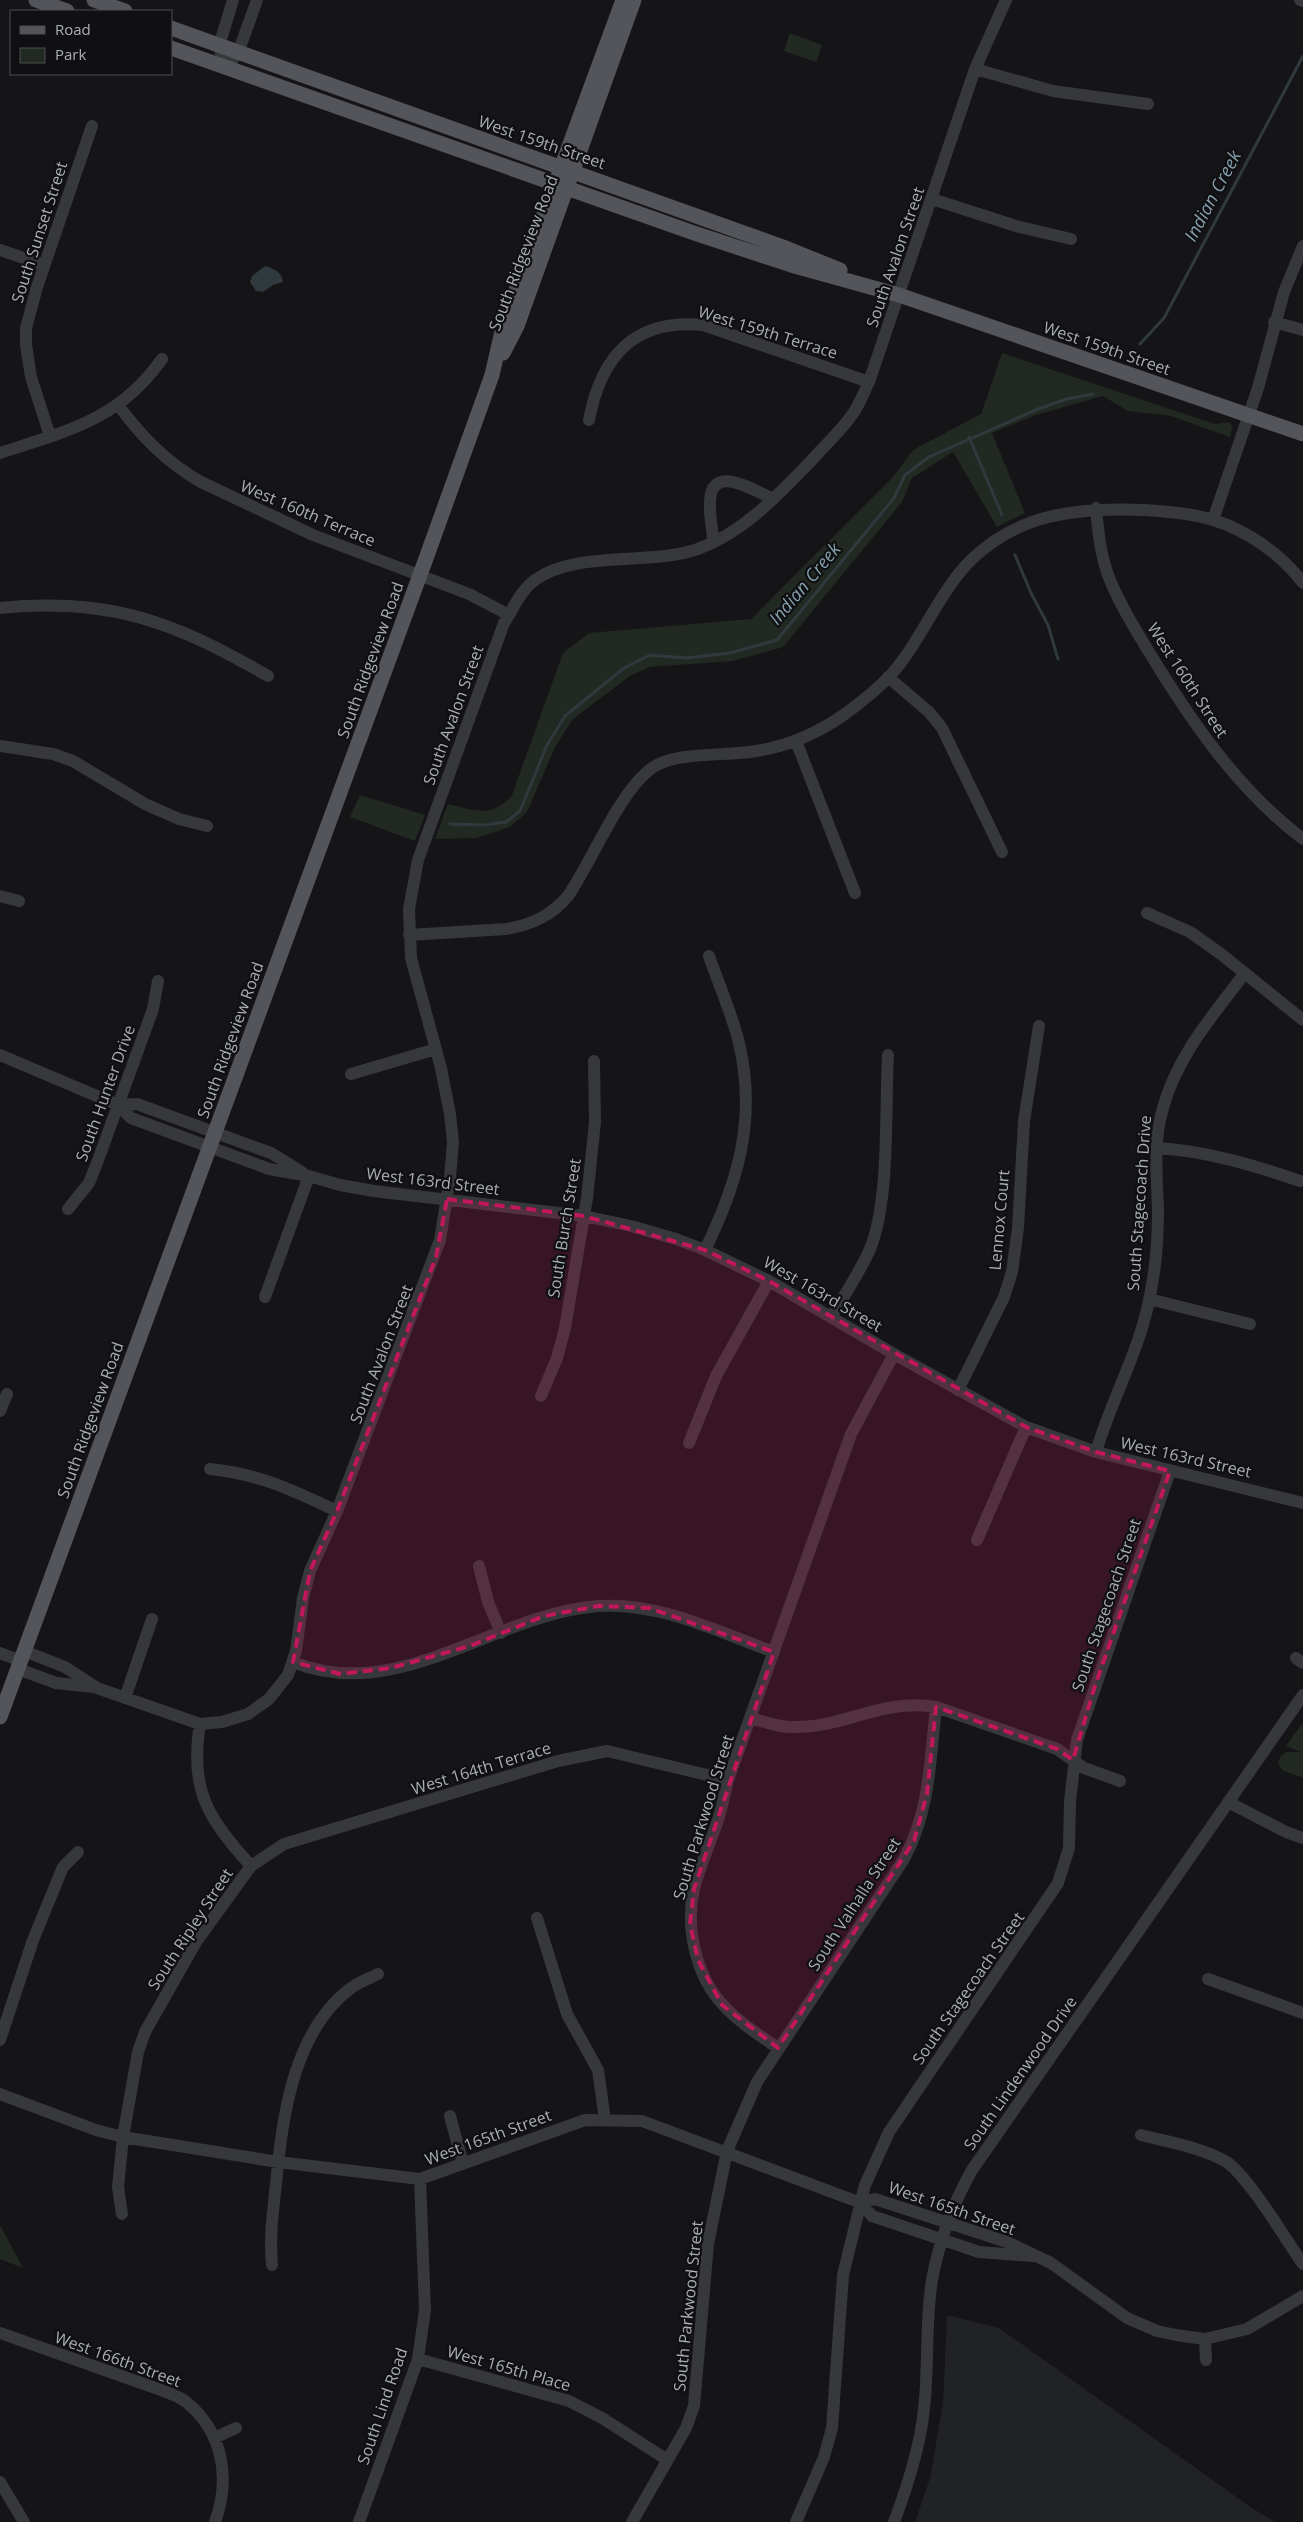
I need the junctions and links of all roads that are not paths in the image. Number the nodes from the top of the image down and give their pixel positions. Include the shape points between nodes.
1 (36, 0) edge
2 (94, 0) edge
3 (232, 0) edge
4 (257, 0) edge
5 (623, 0) edge
6 (634, 0) edge
7 (1006, 0) edge
8 (64, 10) edge
9 (122, 10) edge
10 (172, 28) edge
11 (220, 46) junction
12 (172, 48) edge
13 (238, 53) junction
14 (225, 68) junction
15 (975, 68) junction
16 (1148, 104) dead end
17 (92, 126) dead end
18 (567, 170) junction
19 (561, 186) junction
20 (932, 200) junction
21 (1071, 239) dead end
22 (1303, 246) edge
23 (0, 250) edge
24 (44, 265) junction
25 (899, 295) junction
26 (1274, 322) junction
27 (1303, 330) edge
28 (162, 359) dead end
29 (869, 382) junction
30 (118, 405) junction
31 (1248, 415) junction
32 (589, 420) dead end
33 (1303, 434) edge
34 (50, 436) junction
35 (0, 453) edge
36 (773, 499) junction
37 (1096, 508) junction
38 (1213, 520) junction
39 (713, 542) junction
40 (420, 576) junction
41 (1303, 583) edge
42 (0, 608) edge
43 (509, 616) junction
44 (268, 676) dead end
45 (888, 677) junction
46 (796, 741) junction
47 (0, 746) edge
48 (207, 826) dead end
49 (1303, 839) edge
50 (1002, 852) dead end
51 (855, 893) dead end
52 (0, 896) edge
53 (20, 901) dead end
54 (1147, 913) dead end
55 (409, 935) junction
56 (709, 956) dead end
57 (1245, 973) junction
58 (158, 981) dead end
59 (1303, 1020) edge
60 (1039, 1026) dead end
61 (436, 1049) junction
62 (0, 1055) edge
63 (888, 1055) dead end
64 (594, 1060) dead end
65 (352, 1074) dead end
66 (118, 1105) junction
67 (211, 1139) junction
68 (1157, 1148) junction
69 (308, 1176) junction
70 (1300, 1181) dead end
71 (448, 1199) junction
72 (68, 1210) dead end
73 (584, 1216) junction
74 (705, 1250) junction
75 (769, 1281) junction
76 (265, 1297) dead end
77 (1149, 1299) junction
78 (832, 1316) junction
79 (1250, 1324) dead end
80 (894, 1354) junction
81 (958, 1390) junction
82 (8, 1394) dead end
83 (541, 1396) dead end
84 (0, 1411) edge
85 (1026, 1427) junction
86 (689, 1443) dead end
87 (1096, 1452) junction
88 (210, 1468) dead end
89 (1170, 1471) junction
90 (1303, 1503) edge
91 (337, 1511) junction
92 (977, 1540) dead end
93 (479, 1566) dead end
94 (152, 1619) dead end
95 (501, 1633) junction
96 (774, 1652) junction
97 (0, 1653) edge
98 (21, 1660) junction
99 (293, 1662) junction
100 (97, 1688) junction
101 (1303, 1695) edge
102 (125, 1698) junction
103 (936, 1707) junction
104 (0, 1717) edge
105 (750, 1718) junction
106 (200, 1724) junction
107 (1074, 1760) junction
108 (728, 1780) junction
109 (1120, 1781) dead end
110 (1228, 1802) junction
111 (1303, 1838) edge
112 (78, 1852) dead end
113 (251, 1866) junction
114 (537, 1918) dead end
115 (378, 1974) dead end
116 (1208, 1979) dead end
117 (1303, 2013) edge
118 (0, 2040) edge
119 (778, 2048) junction
120 (0, 2094) edge
121 (450, 2116) dead end
122 (605, 2120) junction
123 (1141, 2135) dead end
124 (123, 2137) junction
125 (727, 2151) junction
126 (278, 2162) junction
127 (462, 2164) junction
128 (420, 2179) junction
129 (861, 2203) junction
130 (122, 2214) dead end
131 (948, 2222) junction
132 (943, 2239) junction
133 (1032, 2256) junction
134 (1303, 2264) edge
135 (272, 2265) dead end
136 (1303, 2296) edge
137 (0, 2333) edge
138 (1205, 2339) junction
139 (418, 2359) junction
140 (1206, 2360) dead end
141 (236, 2428) dead end
142 (214, 2438) junction
143 (666, 2459) junction
144 (0, 2482) edge
145 (24, 2522) edge
146 (215, 2522) edge
147 (359, 2522) edge
148 (632, 2522) edge
149 (796, 2522) edge
150 (894, 2522) edge

1 - 8 main road
2 - 9 main road
3 - 11 street
4 - 13 street
5 - 18 main road, South Ridgeview Road
6 - 18 main road, South Ridgeview Road
7 - 15 street, South Avalon Street
10 - 11 main road, West 159th Street
11 - 13 main road, West 159th Street
11 - 14 street
12 - 14 main road, West 159th Street
13 - 14 street
13 - 18 main road, West 159th Street
14 - 19 main road, West 159th Street
15 - 16 street via 1052,91
15 - 20 street, South Avalon Street
17 - 24 street, South Sunset Street
18 - 19 main road, South Ridgeview Road
18 - 25 main road, West 159th Street via 790,249
19 - 25 main road, West 159th Street via 773,259
19 - 40 main road, South Ridgeview Road via 517,326 492,374
20 - 21 street via 1007,224
20 - 25 street, South Avalon Street
22 - 26 street
23 - 24 street
24 - 34 street, South Sunset Street via 30,310 26,346 31,377
25 - 29 street, South Avalon Street
25 - 31 main road, West 159th Street
26 - 27 street
26 - 31 street via 1265,364
28 - 30 street via 141,386
29 - 32 street, West 159th Terrace via 703,325 664,325 636,336 613,358 596,394
29 - 36 street, South Avalon Street via 854,412 838,432
30 - 34 street via 88,422
30 - 40 street, West 160th Terrace via 153,448 201,482 313,536
31 - 33 main road, West 159th Street
31 - 38 street
34 - 35 street
36 - 39 street, South Avalon Street via 757,514
36 - 39 street via 731,481 717,483 710,496
37 - 38 street via 1168,512
37 - 45 street via 1032,522 984,550 955,578
37 - 49 street, West 160th Street via 1099,539 1113,587 1168,683 1216,753 1276,819
38 - 41 street via 1259,542
39 - 43 street, South Avalon Street via 658,558 556,568 534,580 518,597
40 - 43 street, West 160th Terrace via 469,594
40 - 67 main road, South Ridgeview Road
42 - 44 street via 79,606 148,618 203,640
43 - 55 street, South Avalon Street via 418,860 409,903
45 - 46 street via 846,713
45 - 50 street via 929,712 942,728
46 - 51 street
46 - 55 street via 742,754 674,759 653,767 632,788 568,896 534,922 506,929
47 - 48 street via 38,751 73,761 145,804 179,819
52 - 53 street
54 - 57 street via 1190,932
55 - 61 street, South Avalon Street via 414,970
56 - 74 street via 739,1042 746,1108 745,1136 739,1163 723,1212
57 - 59 street
57 - 68 street, South Stagecoach Drive via 1196,1036 1175,1073 1162,1109
58 - 66 street, South Hunter Drive via 153,1009
60 - 81 street, Lennox Court via 1022,1148 1012,1272 1004,1297
61 - 65 street
61 - 71 street, South Avalon Street via 453,1142
62 - 66 street, West 163rd Street
63 - 78 street via 884,1168 876,1230 863,1262
64 - 73 street, South Burch Street via 595,1122
66 - 67 street, West 163rd Street via 131,1118
66 - 72 street, South Hunter Drive via 89,1183
67 - 69 street, West 163rd Street via 269,1169
67 - 98 main road, South Ridgeview Road
68 - 70 street via 1188,1150 1241,1161
68 - 77 street, South Stagecoach Drive via 1158,1213
69 - 71 street, West 163rd Street via 374,1192
69 - 76 street
71 - 73 street, West 163rd Street
71 - 91 street, South Avalon Street via 436,1258
73 - 74 street, West 163rd Street via 630,1226
73 - 83 street, South Burch Street via 565,1328
74 - 75 street, West 163rd Street
75 - 78 street, West 163rd Street
75 - 86 street via 716,1376
77 - 79 street
77 - 87 street, South Stagecoach Drive via 1139,1338
78 - 80 street, West 163rd Street
80 - 81 street, West 163rd Street
80 - 96 street, South Parkwood Street via 851,1434
81 - 85 street, West 163rd Street
82 - 84 street
85 - 87 street, West 163rd Street
85 - 92 street
87 - 89 street, West 163rd Street
88 - 91 street via 264,1478
89 - 90 street, West 163rd Street
89 - 107 street, South Stagecoach Street via 1077,1740
91 - 99 street, South Avalon Street via 310,1571
93 - 95 street via 488,1602
94 - 102 street
95 - 96 street via 561,1612 599,1606 649,1608
95 - 99 street via 421,1661 356,1673 320,1671
96 - 105 street, South Parkwood Street
97 - 98 street
98 - 100 street via 65,1667
98 - 100 street via 56,1683
98 - 104 main road, South Ridgeview Road
99 - 106 street, South Avalon Street via 280,1687 259,1707 222,1722
100 - 102 street
101 - 110 street, South Lindenwood Drive
102 - 106 street
103 - 105 street via 896,1705 795,1728
103 - 107 street via 1058,1749
103 - 119 street, South Valhalla Street via 927,1794 914,1841
105 - 108 street, South Parkwood Street
106 - 113 street via 197,1766 205,1803 214,1823
107 - 109 street via 1084,1768
107 - 129 street, South Stagecoach Street via 1069,1848 1058,1883 889,2132 865,2185
108 - 113 street, West 164th Terrace via 607,1751 558,1762 284,1844
108 - 119 street, South Parkwood Street via 719,1817 694,1888 690,1924 692,1939 707,1980 722,2004
110 - 111 street
110 - 131 street, South Lindenwood Drive via 972,2170 954,2203
112 - 118 street via 64,1867 33,1940
113 - 124 street, South Ripley Street via 196,1942 148,2026 138,2052
114 - 122 street via 567,2014 598,2070
115 - 126 street via 351,1987 326,2013 306,2047 290,2086
116 - 117 street
119 - 125 street, South Parkwood Street via 757,2082
120 - 124 street, West 165th Street
121 - 127 street
122 - 125 street, West 165th Street via 642,2121
122 - 127 street, West 165th Street via 586,2120
123 - 134 street via 1206,2152 1226,2162 1240,2174
124 - 126 street, West 165th Street
124 - 130 street, South Ripley Street via 118,2187
125 - 129 street, West 165th Street
125 - 143 street, South Parkwood Street via 708,2244 694,2406 686,2428
126 - 128 street, West 165th Street
126 - 135 street via 270,2240
127 - 128 street, West 165th Street
128 - 139 street, South Lind Road via 424,2310
129 - 131 street, West 165th Street via 875,2199
129 - 132 street, West 165th Street via 872,2216
129 - 149 street, South Stagecoach Street via 842,2275 832,2428 824,2457
131 - 132 street, South Lindenwood Drive
131 - 133 street, West 165th Street via 1007,2242
132 - 133 street, West 165th Street via 980,2252
132 - 150 street, South Lindenwood Drive via 932,2280 921,2434 911,2476
133 - 138 street, West 165th Street via 1051,2263 1127,2318 1157,2331
136 - 138 street via 1247,2328
137 - 142 street, West 166th Street via 183,2400 195,2410
138 - 140 street
139 - 143 street, West 165th Place via 569,2401
139 - 147 street, South Lind Road
141 - 142 street
142 - 146 street, West 166th Street via 219,2448 224,2484
143 - 148 street, South Parkwood Street
144 - 145 street

